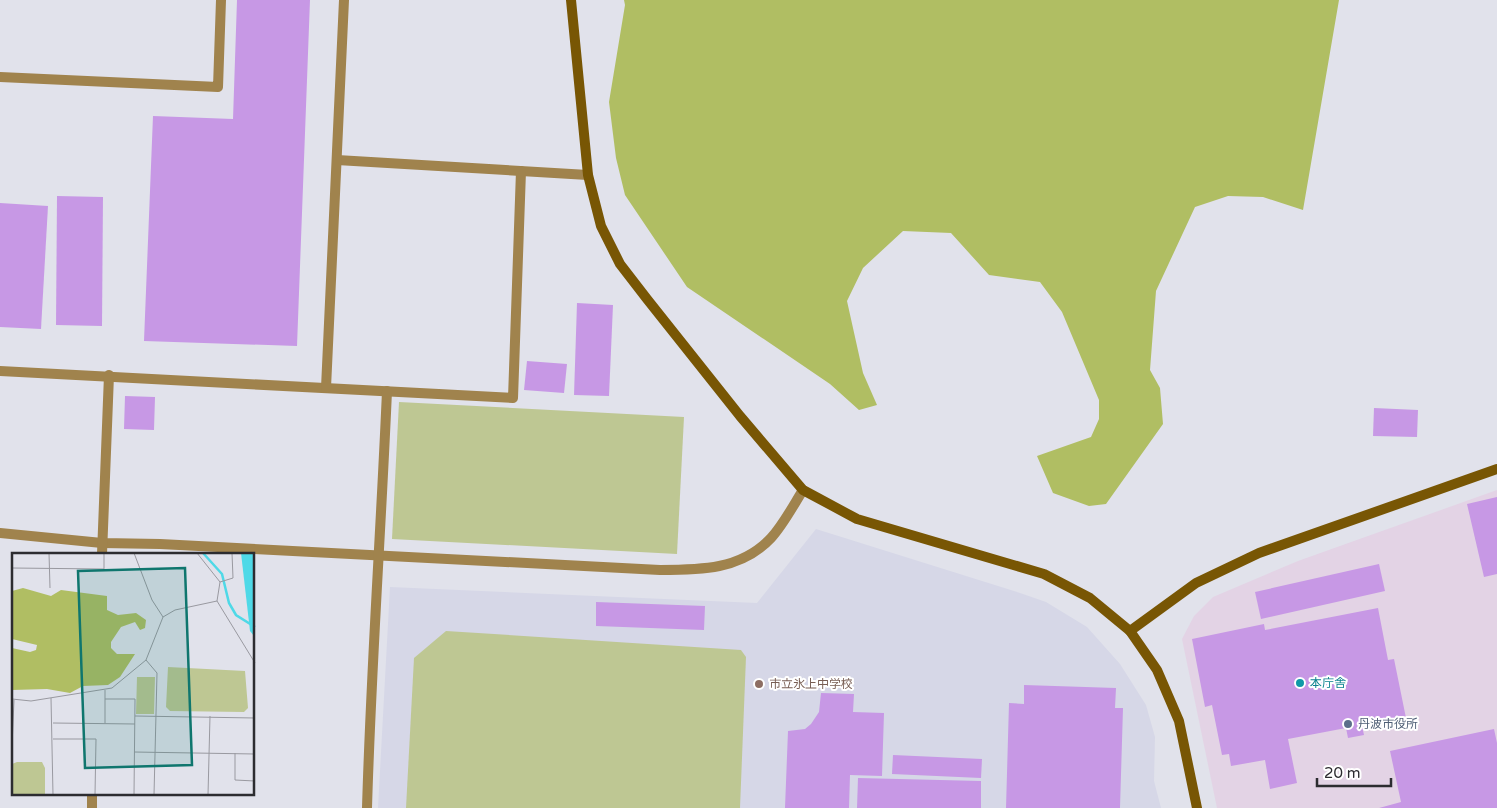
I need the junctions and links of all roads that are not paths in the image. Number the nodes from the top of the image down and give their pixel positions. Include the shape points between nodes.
1 (221, 0) edge
2 (344, 0) edge
3 (570, 0) edge
4 (0, 77) edge
5 (337, 160) junction
6 (521, 171) junction
7 (588, 175) junction
8 (0, 371) edge
9 (109, 375) junction
10 (326, 388) junction
11 (387, 391) junction
12 (1497, 469) edge
13 (803, 490) junction
14 (0, 533) edge
15 (102, 543) junction
16 (102, 553) edge
17 (380, 556) junction
18 (1130, 631) junction
19 (367, 808) edge
20 (1197, 808) edge

1 - 4 street via 218,87
2 - 5 street
3 - 7 street
5 - 6 street
5 - 10 street
6 - 7 street
6 - 11 street via 513,398
7 - 13 street via 601,226 620,264
8 - 9 street
9 - 10 street
9 - 15 street
10 - 11 street
11 - 17 street
12 - 18 street via 1259,553 1196,583
13 - 17 street via 771,538 739,562 703,570
13 - 18 street via 857,519 1044,574 1090,598
14 - 15 street
15 - 16 street
15 - 17 street
17 - 19 street via 372,659
18 - 20 street via 1158,670 1179,721

